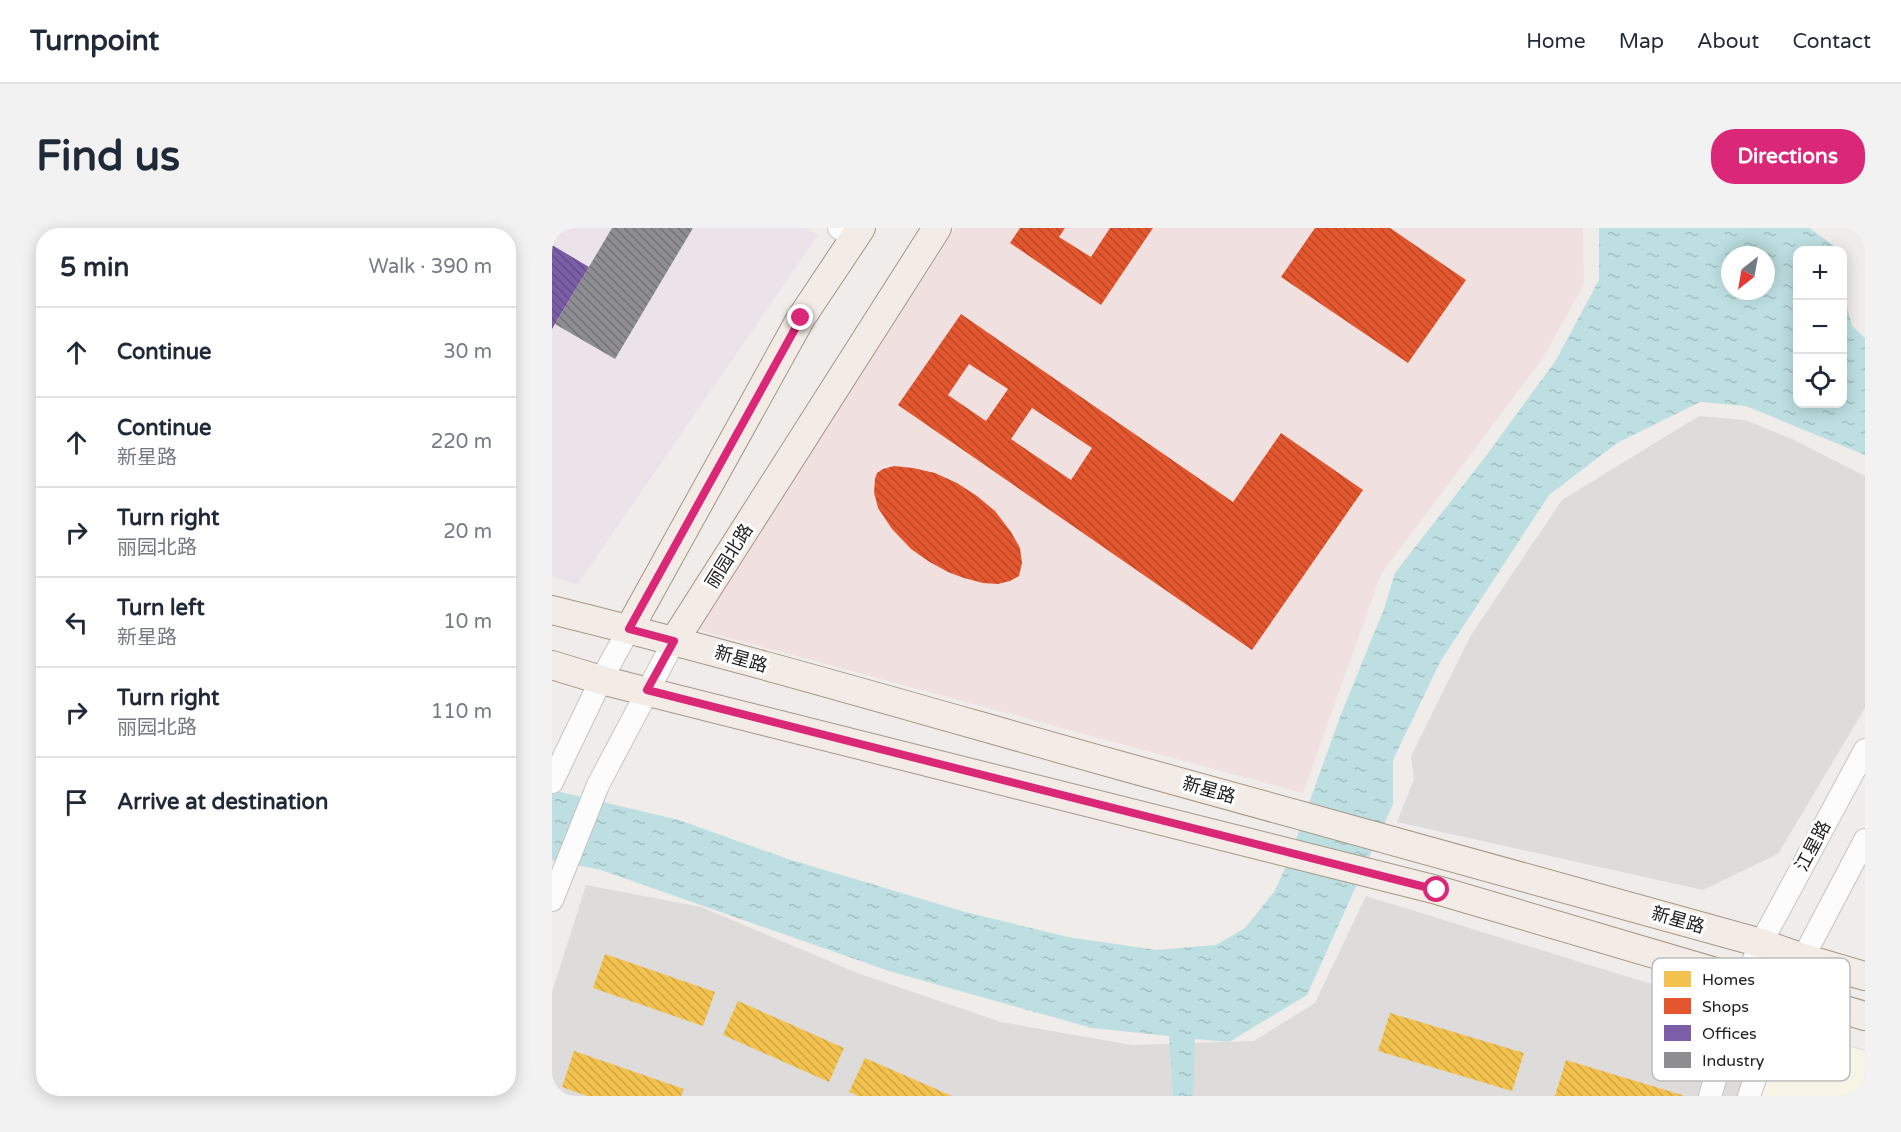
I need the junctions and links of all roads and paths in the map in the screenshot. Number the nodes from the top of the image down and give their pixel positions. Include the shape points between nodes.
1 (937, 228) edge
2 (851, 231) edge
3 (552, 610) edge
4 (629, 629) junction
5 (674, 641) junction
6 (552, 665) edge
7 (602, 680) junction
8 (647, 690) junction
9 (1865, 750) edge
10 (554, 777) edge
11 (1865, 840) edge
12 (555, 893) edge
13 (1761, 943) junction
14 (1670, 958) edge
15 (1755, 958) edge
16 (1803, 958) joint
17 (1850, 972) edge
18 (1865, 976) edge
19 (1850, 1012) edge
20 (1865, 1016) edge
21 (1715, 1081) edge
22 (1754, 1081) edge
23 (1710, 1096) edge
24 (1749, 1096) edge

1 - 5 main road, 丽园北路
2 - 4 main road
3 - 4 main road, 新星路
4 - 5 main road, 新星路
4 - 7 street
5 - 8 street, 丽园北路
5 - 13 main road, 新星路
6 - 7 main road
7 - 8 main road
7 - 10 street
8 - 12 street, 丽园北路 via 598,785
8 - 14 main road via 1437,890
9 - 13 street, 江星路
11 - 16 street
13 - 15 street, 江星路
13 - 16 main road, 新星路
17 - 18 main road, 新星路
19 - 20 main road
21 - 23 street, 江星路
22 - 24 street

